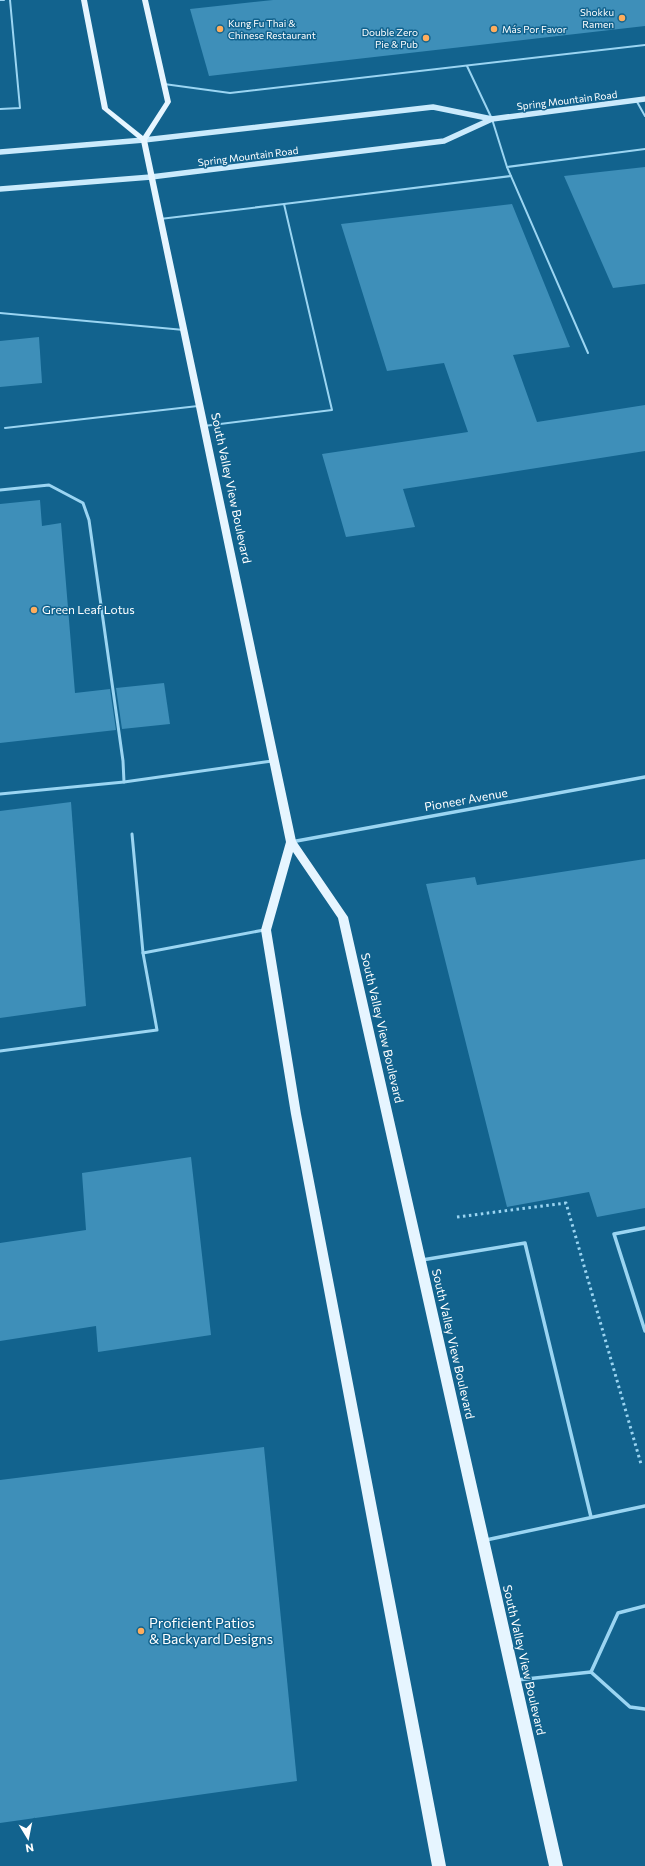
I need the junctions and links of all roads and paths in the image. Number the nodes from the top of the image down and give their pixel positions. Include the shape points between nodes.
1 (0, 0) edge
2 (4, 0) edge
3 (10, 0) edge
4 (84, 0) edge
5 (144, 0) edge
6 (645, 45) edge
7 (467, 66) junction
8 (164, 84) junction
9 (645, 99) edge
10 (636, 100) junction
11 (0, 109) edge
12 (645, 116) edge
13 (492, 119) junction
14 (144, 140) junction
15 (645, 150) edge
16 (0, 152) edge
17 (507, 167) junction
18 (511, 176) junction
19 (152, 177) junction
20 (0, 189) edge
21 (284, 204) junction
22 (160, 219) junction
23 (0, 313) edge
24 (184, 330) junction
25 (588, 353) dead end
26 (200, 406) junction
27 (204, 426) junction
28 (5, 428) dead end
29 (0, 490) edge
30 (274, 760) junction
31 (645, 777) edge
32 (124, 782) junction
33 (0, 794) edge
34 (132, 834) dead end
35 (291, 842) junction
36 (266, 930) junction
37 (142, 953) junction
38 (0, 1051) edge
39 (457, 1217) dead end
40 (645, 1228) edge
41 (420, 1260) junction
42 (645, 1331) edge
43 (641, 1464) dead end
44 (645, 1506) edge
45 (591, 1517) junction
46 (483, 1540) junction
47 (645, 1606) edge
48 (591, 1672) junction
49 (514, 1680) junction
50 (645, 1709) edge
51 (439, 1866) edge
52 (556, 1866) edge

1 - 2 lane
3 - 11 lane via 20,108
4 - 14 main road via 105,109
5 - 8 main road
6 - 7 lane
7 - 8 lane via 230,93
7 - 13 lane
8 - 14 main road via 168,102
9 - 10 main road, Spring Mountain Road
10 - 12 lane
10 - 13 main road, Spring Mountain Road
13 - 14 main road, Spring Mountain Road via 433,107
13 - 17 lane
13 - 19 main road, Spring Mountain Road via 444,141
14 - 16 main road, Spring Mountain Road
14 - 19 main road, South Valley View Boulevard
15 - 17 lane
17 - 18 lane
18 - 21 lane
18 - 25 lane
19 - 20 main road, Spring Mountain Road
19 - 22 main road, South Valley View Boulevard
21 - 22 lane
21 - 27 lane via 332,410
22 - 24 main road, South Valley View Boulevard
23 - 24 lane
24 - 26 main road, South Valley View Boulevard
26 - 27 main road, South Valley View Boulevard
26 - 28 lane
27 - 30 main road, South Valley View Boulevard
29 - 32 lane via 49,485 83,503 90,520
30 - 32 lane
30 - 35 main road, South Valley View Boulevard
31 - 35 street, Pioneer Avenue
32 - 33 lane
34 - 37 lane
35 - 36 main road, South Valley View Boulevard
35 - 41 main road, South Valley View Boulevard via 343,917
36 - 37 lane
36 - 51 main road, South Valley View Boulevard via 302,1146
37 - 38 lane via 157,1030
39 - 43 path via 566,1203
40 - 42 lane via 614,1234
41 - 45 lane via 525,1243
41 - 46 main road, South Valley View Boulevard
44 - 45 lane
45 - 46 lane
46 - 49 main road, South Valley View Boulevard
47 - 48 lane via 618,1613
48 - 49 lane
48 - 50 lane via 630,1707
49 - 52 main road, South Valley View Boulevard

